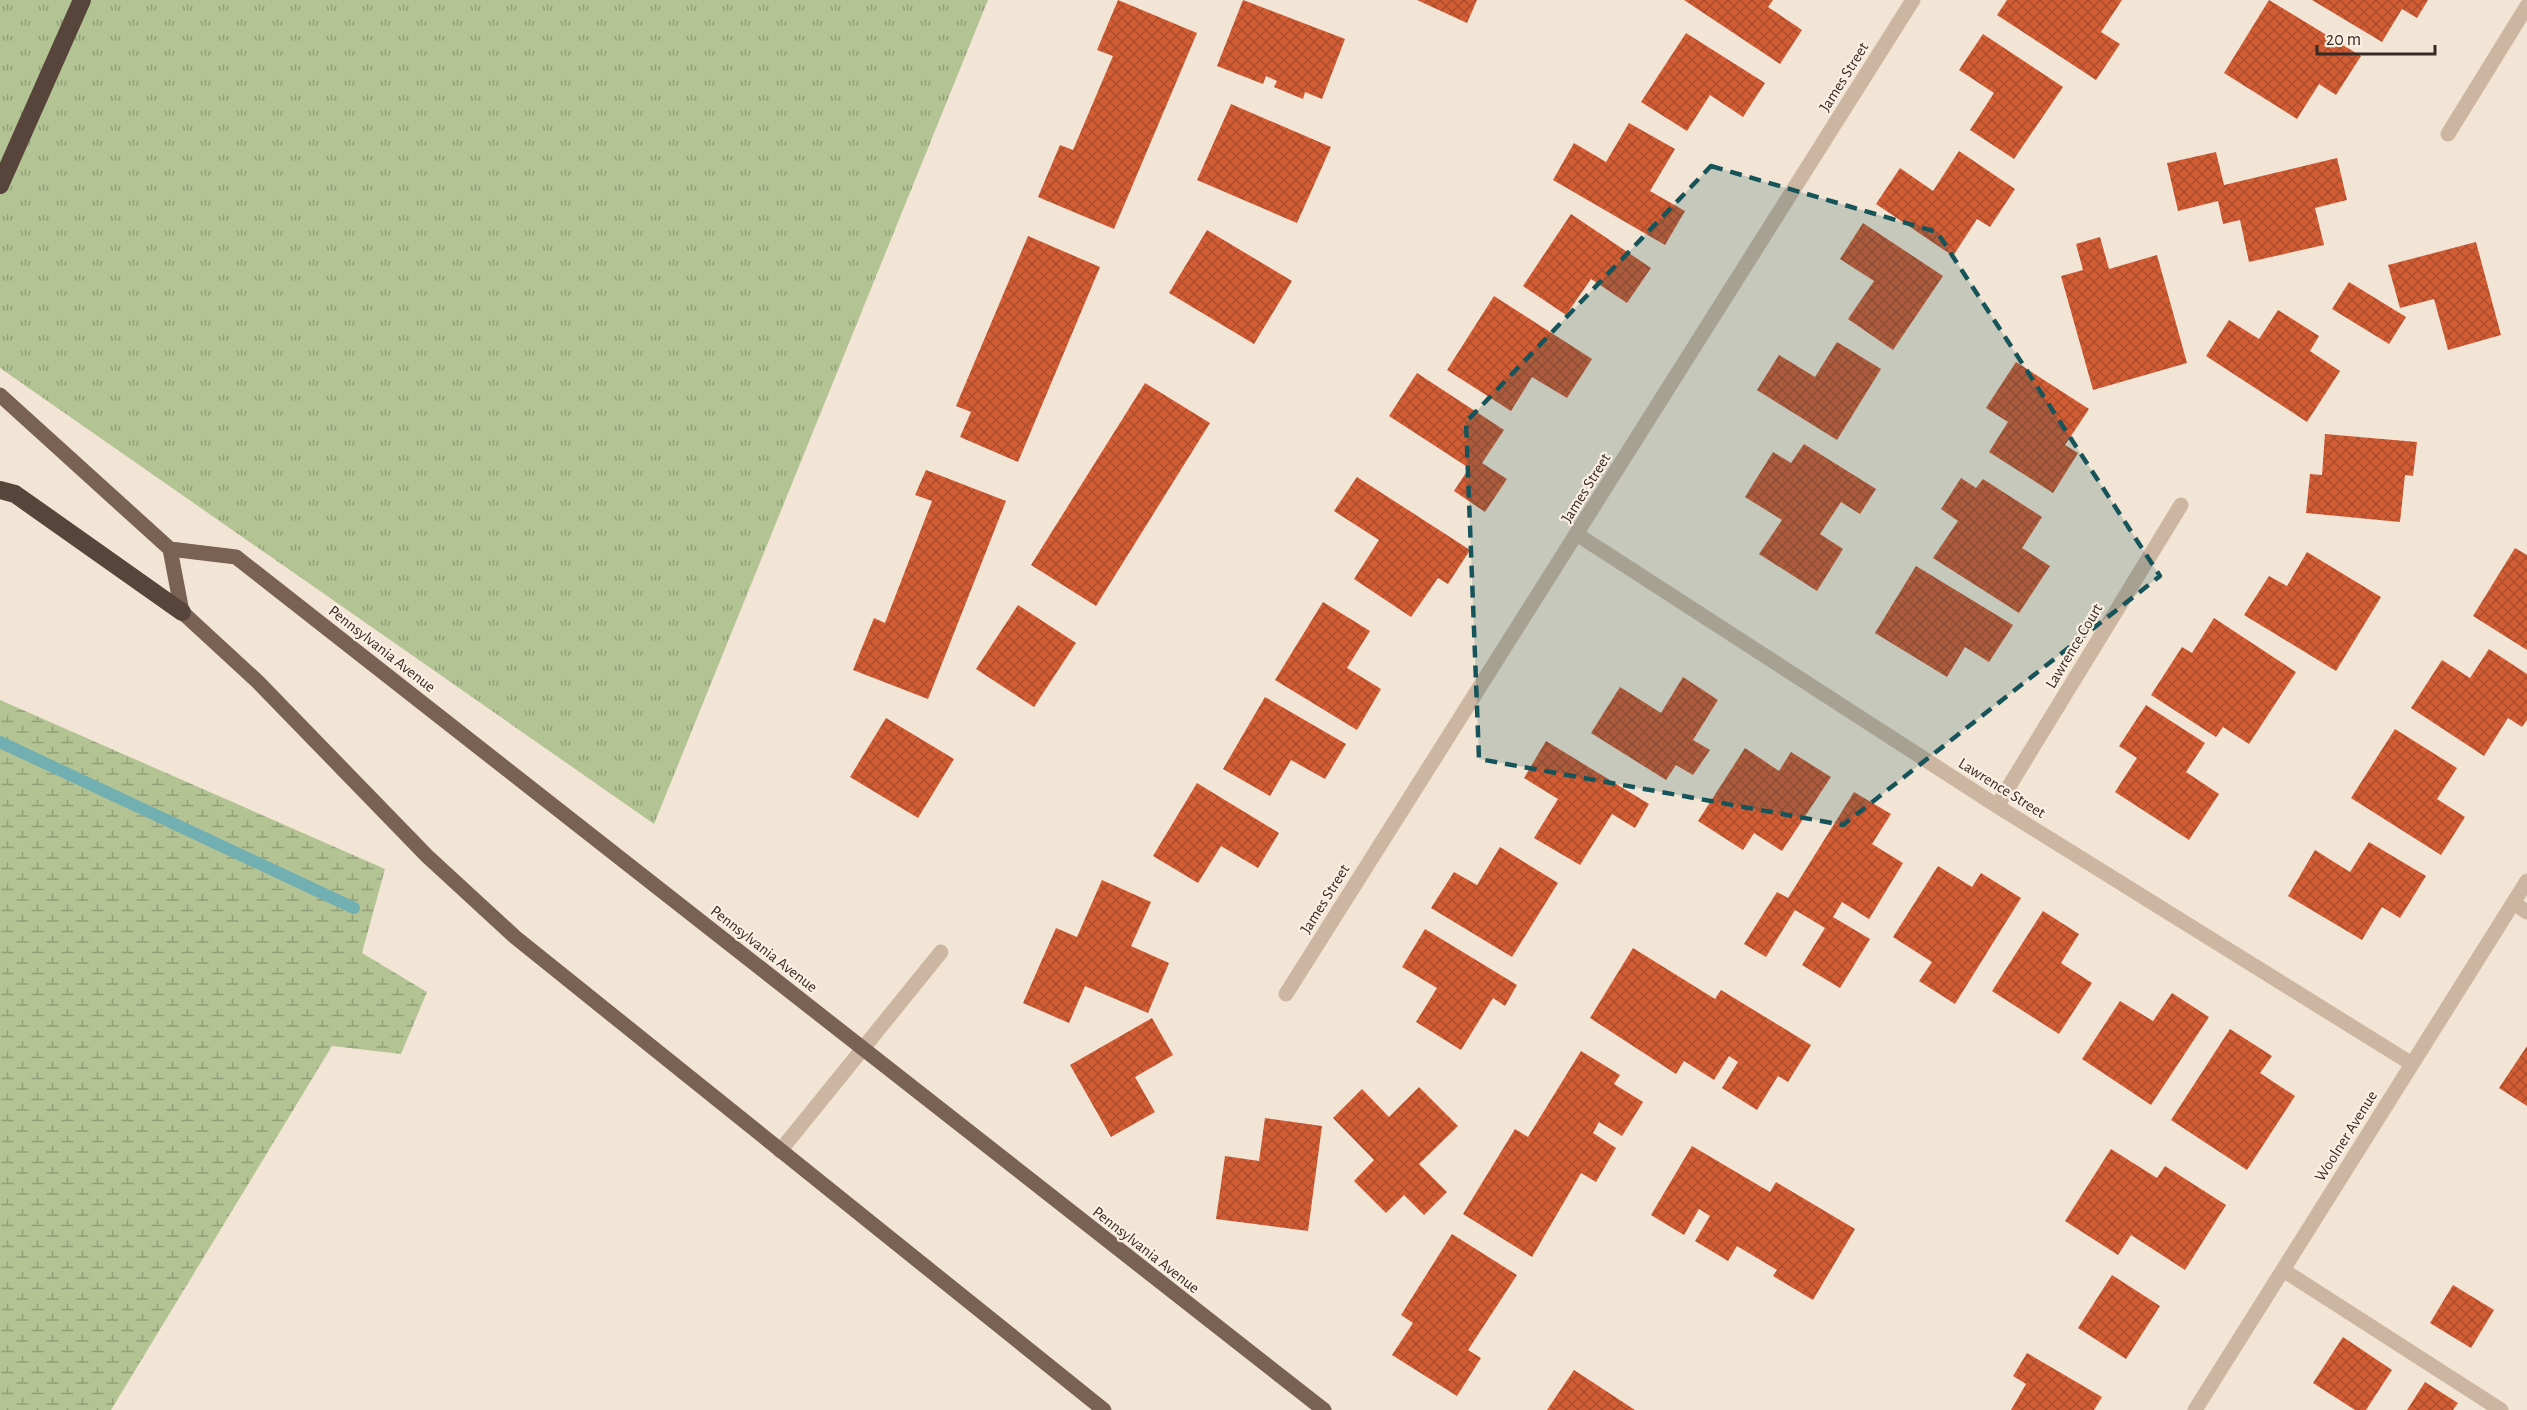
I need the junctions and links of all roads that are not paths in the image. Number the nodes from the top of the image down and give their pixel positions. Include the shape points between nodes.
1 (82, 0) edge
2 (1914, 0) edge
3 (2527, 6) edge
4 (2448, 134) dead end
5 (0, 185) edge
6 (0, 395) edge
7 (0, 490) edge
8 (2181, 505) dead end
9 (1578, 535) junction
10 (170, 549) junction
11 (182, 612) junction
12 (1997, 806) junction
13 (2527, 881) edge
14 (2513, 903) junction
15 (2527, 912) edge
16 (941, 952) dead end
17 (1286, 994) dead end
18 (862, 1049) junction
19 (2412, 1064) junction
20 (780, 1151) junction
21 (2283, 1270) junction
22 (1100, 1409) edge
23 (1324, 1410) edge
24 (2195, 1410) edge
25 (2501, 1410) edge

1 - 5 highway
2 - 9 street, James Street
3 - 4 street
6 - 10 main road
7 - 11 highway via 15,494
8 - 12 street, Lawrence Court
9 - 12 street, Lawrence Street
9 - 17 street, James Street
10 - 11 main road
10 - 18 main road, Pennsylvania Avenue via 236,557
11 - 20 main road via 258,682 427,856 515,937
12 - 19 street, Lawrence Street
13 - 14 street, Woolner Avenue
14 - 15 street
14 - 19 street, Woolner Avenue
16 - 18 street
18 - 20 street
18 - 23 main road, Pennsylvania Avenue
19 - 21 street, Woolner Avenue
20 - 22 main road
21 - 24 street, Woolner Avenue
21 - 25 street

